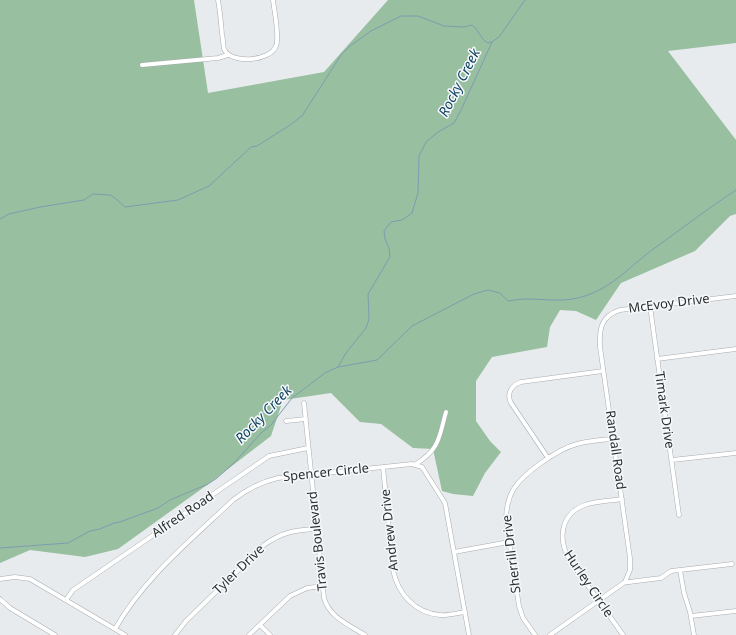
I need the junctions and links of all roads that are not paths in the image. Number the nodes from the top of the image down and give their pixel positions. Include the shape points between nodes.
1 (218, 0) edge
2 (273, 0) edge
3 (228, 54) junction
4 (142, 65) dead end
5 (736, 296) edge
6 (650, 306) junction
7 (606, 319) joint
8 (736, 349) edge
9 (657, 359) junction
10 (603, 371) junction
11 (304, 403) dead end
12 (446, 412) dead end
13 (306, 419) junction
14 (286, 421) dead end
15 (613, 439) junction
16 (308, 448) junction
17 (736, 453) edge
18 (548, 458) junction
19 (672, 460) junction
20 (416, 464) junction
21 (383, 467) junction
22 (311, 474) junction
23 (622, 499) junction
24 (679, 515) dead end
25 (317, 529) junction
26 (509, 542) junction
27 (454, 552) junction
28 (732, 564) dead end
29 (680, 570) junction
30 (0, 579) edge
31 (625, 582) junction
32 (323, 586) junction
33 (0, 599) edge
34 (66, 600) junction
35 (599, 601) junction
36 (736, 611) edge
37 (465, 612) junction
38 (691, 616) junction
39 (260, 625) junction
40 (116, 629) junction
41 (55, 635) edge
42 (125, 635) edge
43 (175, 635) edge
44 (249, 635) edge
45 (270, 635) edge
46 (365, 635) edge
47 (469, 635) edge
48 (534, 635) edge
49 (550, 635) edge
50 (623, 635) edge
51 (694, 635) edge

1 - 3 street via 224,48
2 - 3 street via 277,42 273,52 264,57 242,59
3 - 4 street via 218,58
5 - 6 street, McEvoy Drive
6 - 7 street, McEvoy Drive via 620,310 611,313
6 - 9 street, Timark Drive
7 - 10 street, Randall Road via 599,335
8 - 9 street
9 - 19 street, Timark Drive
10 - 15 street, Randall Road
10 - 18 street via 521,382 510,390 510,403
11 - 13 street, Travis Boulevard
12 - 20 street via 436,446
13 - 14 street
13 - 16 street, Travis Boulevard
15 - 18 street, Sherrill Drive via 577,444
15 - 23 street, Randall Road
16 - 22 street, Travis Boulevard
16 - 34 street, Alfred Road via 269,456 72,590
17 - 19 street
18 - 26 street, Sherrill Drive via 520,481 510,497 506,513
19 - 24 street, Timark Drive
20 - 21 street, Spencer Circle
20 - 27 street via 423,469 444,503
21 - 22 street, Spencer Circle
21 - 37 street, Andrew Drive via 393,570 400,591 414,605 426,612 440,615
22 - 25 street, Travis Boulevard
22 - 40 street, Spencer Circle via 270,480 246,490 233,500 152,578 137,595
23 - 31 street, Randall Road via 630,565
23 - 35 street, Hurley Circle via 582,506 572,514 564,526 562,541 565,551
25 - 32 street, Travis Boulevard
25 - 43 street, Tyler Drive via 284,533 264,545 186,621
26 - 27 street
26 - 48 street, Sherrill Drive via 520,611
27 - 37 street
28 - 29 street
29 - 31 street via 671,571 661,578
29 - 38 street
30 - 34 street via 30,579
31 - 35 street
32 - 39 street via 307,588 290,596
32 - 46 street, Travis Boulevard via 326,604 331,612
33 - 41 street via 10,608
34 - 40 street
35 - 49 street
35 - 50 street, Hurley Circle
36 - 38 street
37 - 47 street
38 - 51 street
39 - 44 street
39 - 45 street
40 - 42 street

